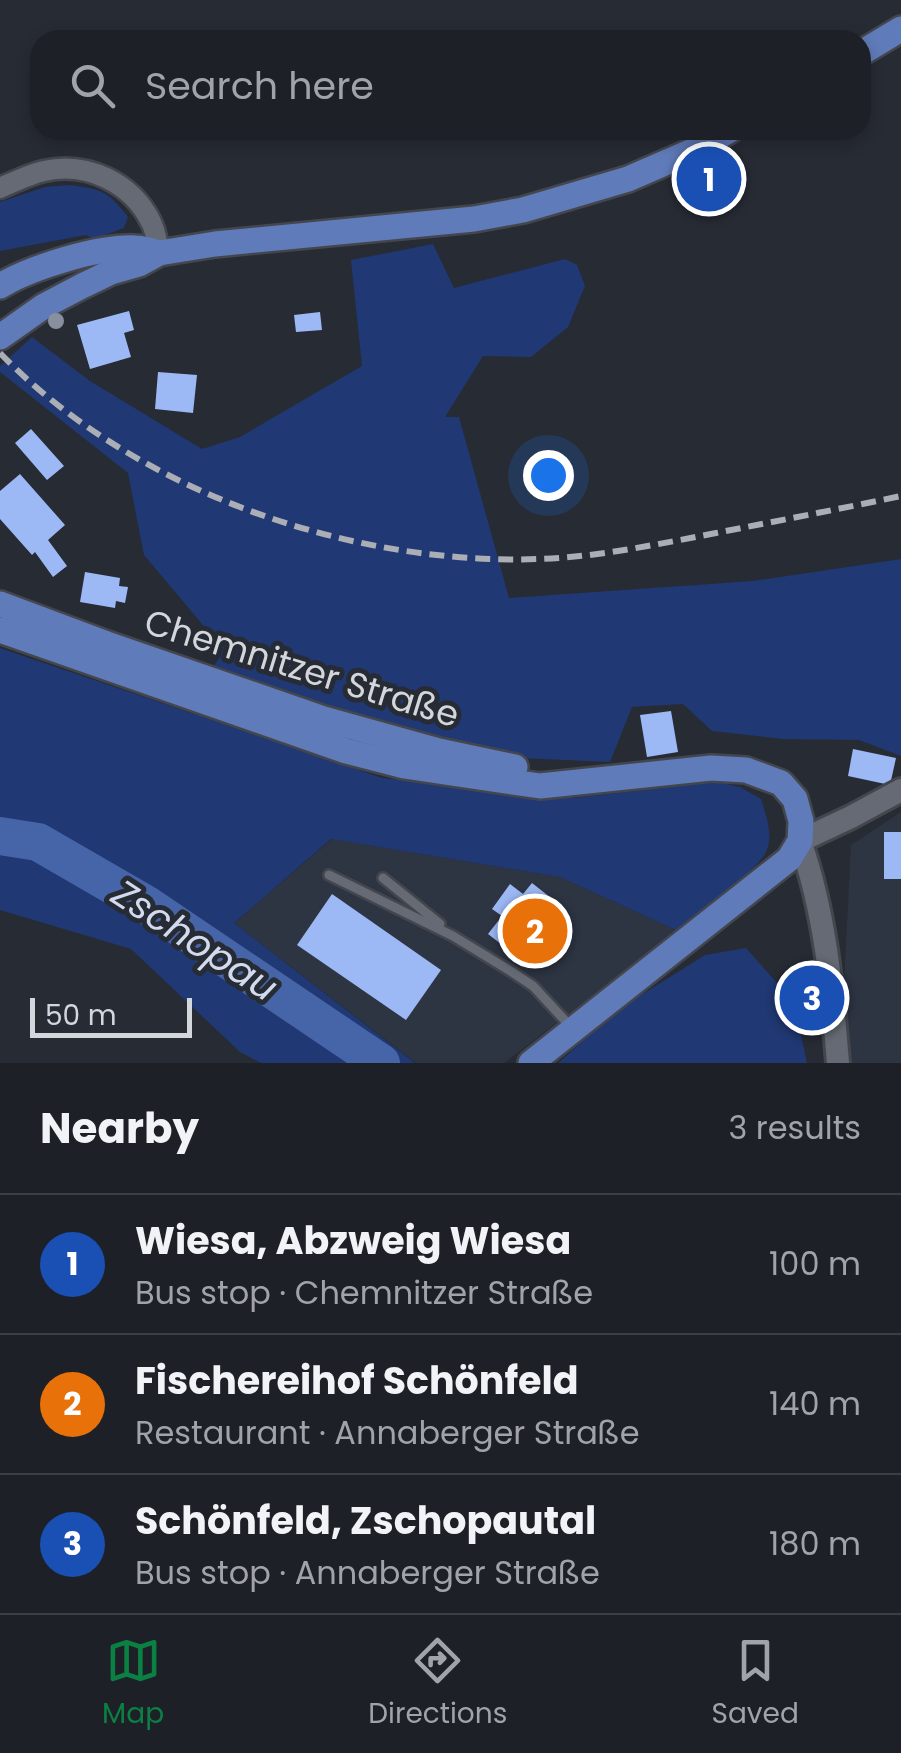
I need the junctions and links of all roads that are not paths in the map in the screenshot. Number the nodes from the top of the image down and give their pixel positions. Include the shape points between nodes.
1 (901, 29) edge
2 (871, 47) edge
3 (712, 140) edge
4 (0, 188) edge
5 (159, 253) junction
6 (0, 286) edge
7 (10, 330) edge
8 (0, 604) edge
9 (0, 630) edge
10 (588, 780) junction
11 (901, 790) edge
12 (800, 840) junction
13 (328, 875) dead end
14 (382, 878) dead end
15 (454, 936) junction
16 (574, 1030) junction
17 (531, 1063) edge
18 (838, 1063) edge

1 - 2 main road
3 - 5 main road via 628,179 523,210
4 - 5 street via 43,171 96,174 136,198 153,225
5 - 6 main road via 98,253 46,265
5 - 7 main road via 82,286
8 - 10 main road, Chemnitzer Straße via 324,719
9 - 10 main road, Chemnitzer Straße via 311,740 404,766 540,786
10 - 12 main road, Chemnitzer Straße via 746,770 788,790 799,809
11 - 12 main road
12 - 16 main road via 775,871
12 - 18 main road via 822,916
13 - 15 lane
14 - 15 lane
15 - 16 lane via 533,986
16 - 17 main road

